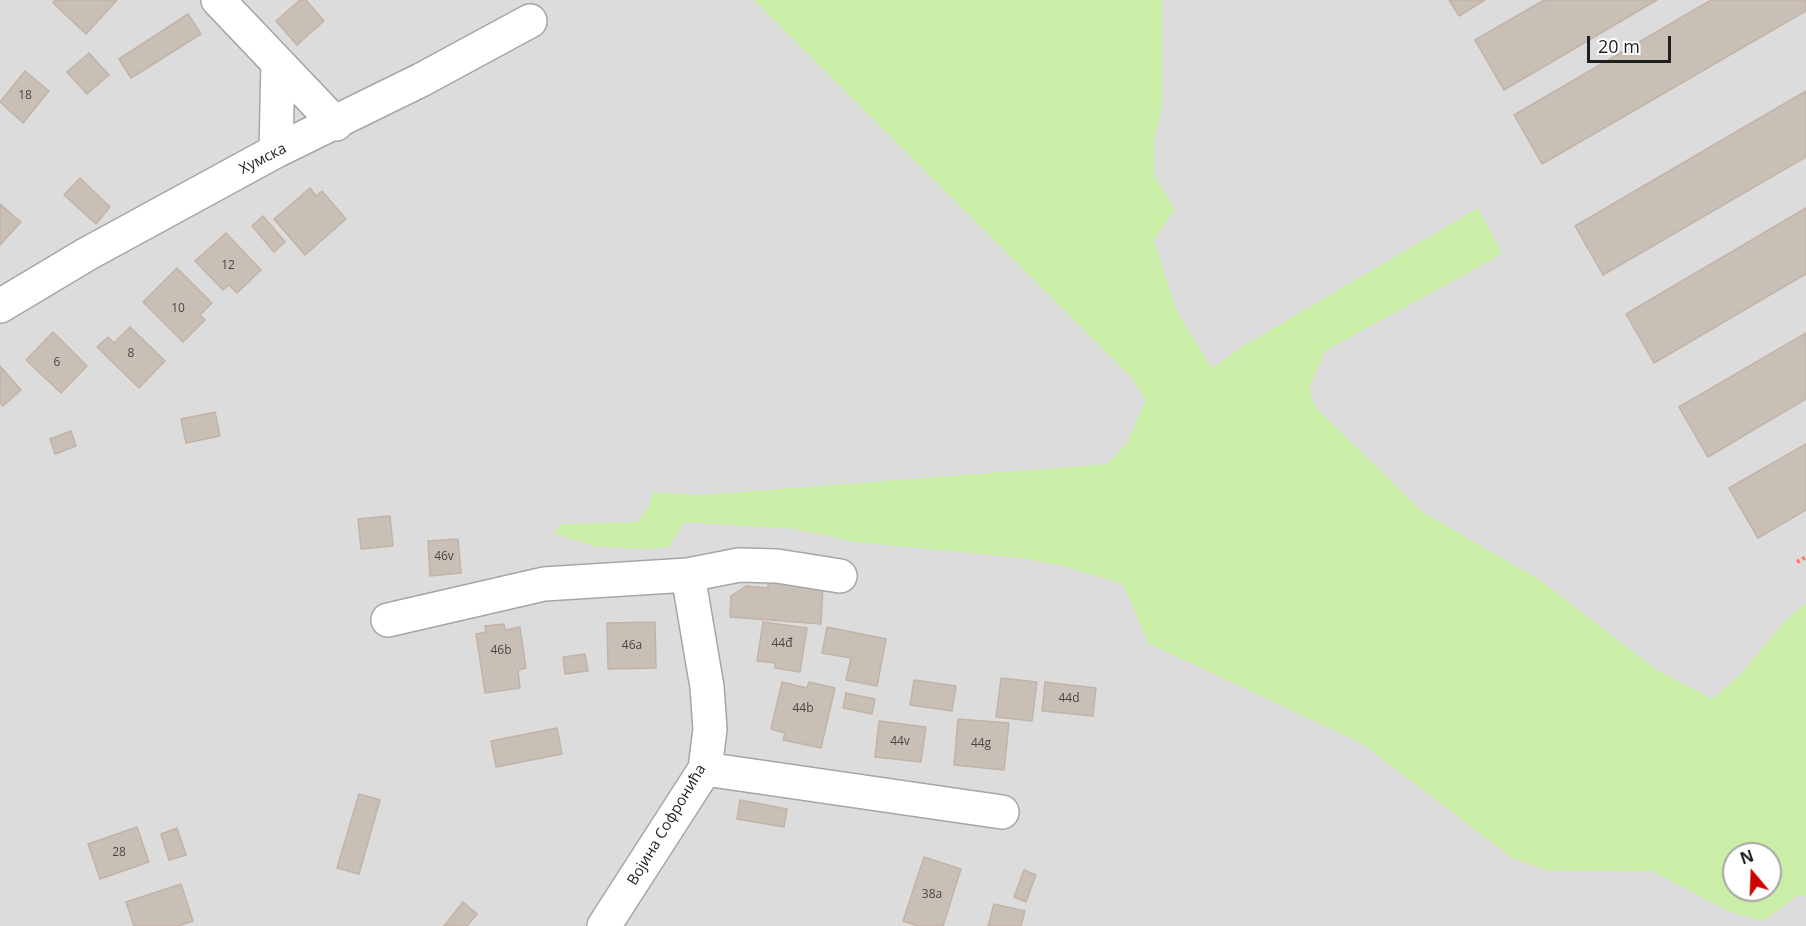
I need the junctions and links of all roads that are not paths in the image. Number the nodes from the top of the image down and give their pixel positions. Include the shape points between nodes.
1 (218, 0) edge
2 (530, 21) dead end
3 (278, 63) junction
4 (336, 124) junction
5 (276, 151) junction
6 (0, 306) edge
7 (688, 575) junction
8 (840, 576) dead end
9 (388, 620) dead end
10 (705, 769) junction
11 (1002, 812) dead end
12 (604, 926) edge

1 - 3 street
2 - 4 street, Хумска
3 - 4 street
3 - 5 street
4 - 5 street, Хумска
5 - 6 street, Хумска
7 - 8 street via 756,564
7 - 9 street via 544,584
7 - 10 street, Војина Софронића via 707,687 710,729
10 - 11 street
10 - 12 street, Војина Софронића

